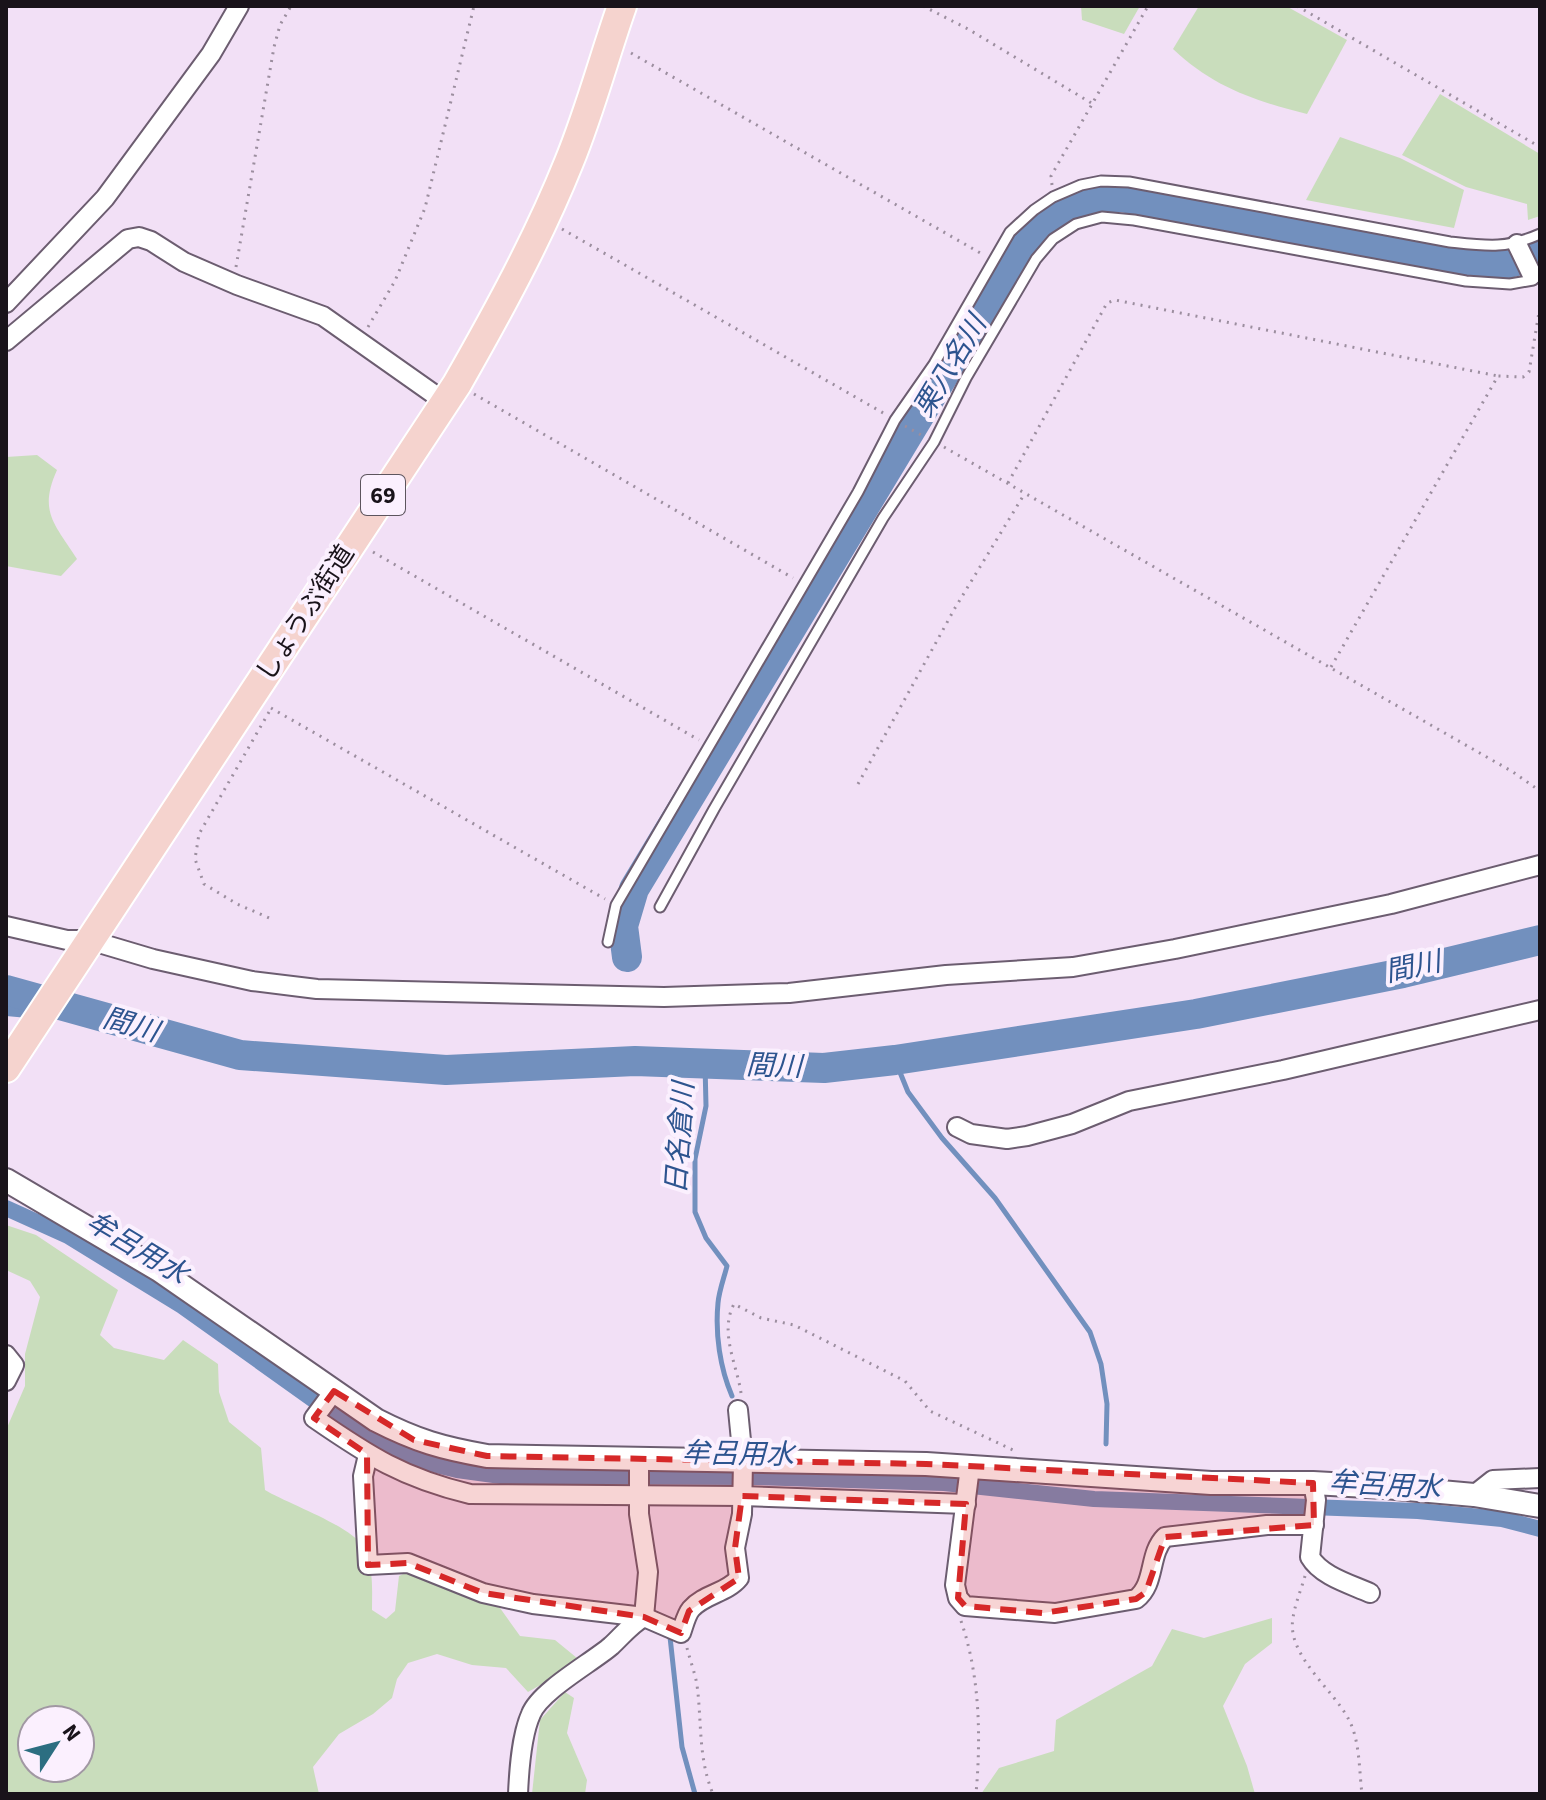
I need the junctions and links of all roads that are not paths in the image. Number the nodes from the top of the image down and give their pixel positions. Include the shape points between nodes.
1 (239, 6) edge
2 (622, 6) edge
3 (1540, 234) edge
4 (1518, 247) junction
5 (1535, 277) edge
6 (6, 303) edge
7 (6, 341) edge
8 (451, 393) junction
9 (1540, 865) edge
10 (660, 907) dead end
11 (6, 926) edge
12 (608, 942) dead end
13 (85, 946) junction
14 (1540, 1010) edge
15 (6, 1068) edge
16 (957, 1127) dead end
17 (6, 1180) edge
18 (6, 1355) edge
19 (6, 1381) edge
20 (327, 1400) junction
21 (738, 1410) road end
22 (368, 1455) junction
23 (639, 1464) junction
24 (743, 1465) junction
25 (970, 1471) junction
26 (1540, 1478) edge
27 (640, 1493) junction
28 (742, 1494) junction
29 (1474, 1495) junction
30 (966, 1501) junction
31 (1540, 1506) edge
32 (1314, 1507) junction
33 (1370, 1593) dead end
34 (644, 1617) junction
35 (518, 1794) edge

1 - 6 street via 211,54 105,198
2 - 8 main road, しょうぶ街道 / 69 via 570,159 523,267
3 - 4 lane
4 - 5 street
4 - 12 lane via 1450,242 1129,182 1081,185 1034,210 1010,232 897,421 616,905
5 - 10 lane via 1510,284 1466,281 1102,217 1076,224 1053,239 1036,259 883,518
7 - 8 street via 128,239 139,237 237,285 323,316
8 - 13 main road, しょうぶ街道 / 69
9 - 13 street via 1376,907 1087,964 789,993 664,997 317,989
11 - 13 street
13 - 15 main road, しょうぶ街道 / 69
14 - 16 street via 1129,1101 1027,1136 971,1134
17 - 20 street via 159,1270
18 - 19 street via 14,1365
20 - 22 street via 314,1418
20 - 23 street via 441,1448 487,1456
21 - 24 street
22 - 27 street via 402,1474 470,1494
22 - 34 street via 363,1476 368,1565 408,1563 483,1593
23 - 24 street
23 - 27 street
24 - 25 street
24 - 28 street
25 - 30 street
25 - 32 street via 1211,1483
26 - 29 street via 1493,1480
27 - 28 street
27 - 34 street via 648,1572
28 - 30 street
28 - 34 street via 735,1548 739,1578 733,1586 689,1611 681,1633
29 - 31 street
29 - 32 street
30 - 32 street via 955,1585 958,1598 965,1606 1055,1613 1136,1599 1146,1592 1157,1545 1165,1537 1267,1525
32 - 33 street via 1313,1563
34 - 35 street via 531,1713

